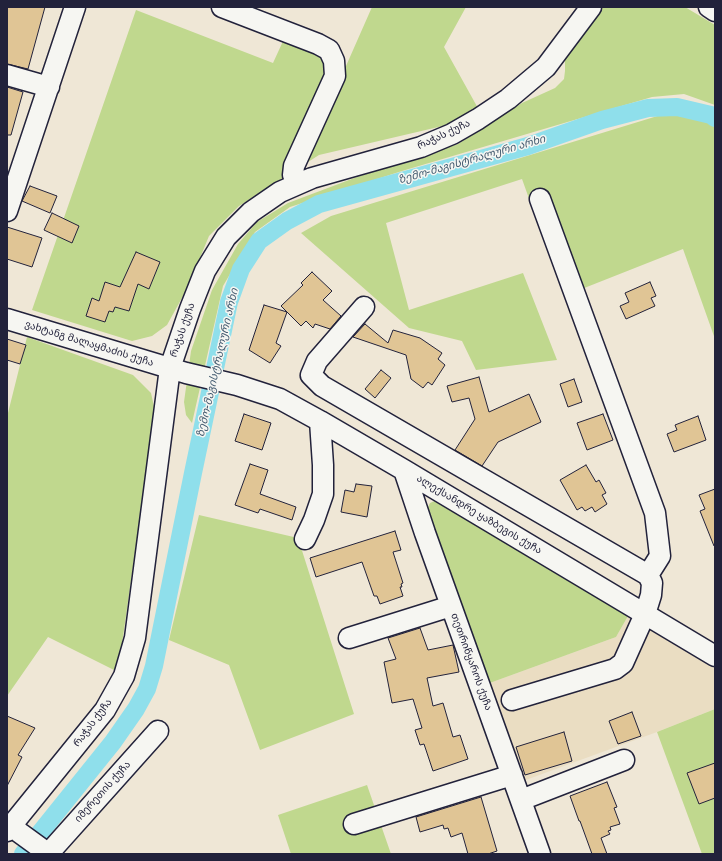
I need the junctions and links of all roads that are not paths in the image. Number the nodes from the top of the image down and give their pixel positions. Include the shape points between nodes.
1 (76, 7) edge
2 (222, 7) edge
3 (591, 7) edge
4 (709, 7) edge
5 (715, 11) edge
6 (7, 75) edge
7 (48, 87) junction
8 (298, 184) junction
9 (540, 199) dead end
10 (7, 211) edge
11 (364, 307) dead end
12 (7, 319) edge
13 (178, 371) junction
14 (237, 385) joint
15 (322, 386) junction
16 (313, 417) junction
17 (404, 470) junction
18 (305, 539) dead end
19 (648, 575) junction
20 (451, 606) junction
21 (645, 614) junction
22 (349, 638) dead end
23 (715, 656) edge
24 (512, 700) dead end
25 (158, 731) dead end
26 (624, 760) dead end
27 (512, 776) junction
28 (521, 800) junction
29 (354, 824) dead end
30 (13, 830) edge
31 (45, 852) edge
32 (540, 854) edge

1 - 7 street
2 - 8 street via 318,44 329,50 334,61 335,76 294,166 293,175
3 - 8 street, რაჭას ქუჩა via 546,67 508,99 478,119 421,147
4 - 5 street
6 - 7 street
7 - 10 street
8 - 13 street, რაჭას ქუჩა via 280,192 251,212 226,237 205,271 190,309
9 - 19 street via 655,513 660,556
11 - 15 street via 317,361 311,375
12 - 13 street, ვახტანგ მალაყმაძის ქუჩა
13 - 14 street, ვახტანგ მალაყმაძის ქუჩა
13 - 30 street, რაჭას ქუჩა via 135,638 124,676 105,710
14 - 16 street, ალექსანდრე ყაზბეგის ქუჩა via 280,398
15 - 16 street
15 - 19 street
16 - 17 street, ალექსანდრე ყაზბეგის ქუჩა
16 - 18 street via 323,465 323,494
17 - 20 street, თეთრიწყაროს ქუჩა
17 - 21 street, ალექსანდრე ყაზბეგის ქუჩა
19 - 21 street via 652,583
20 - 22 street
20 - 27 street, თეთრიწყაროს ქუჩა
21 - 23 street, ალექსანდრე ყაზბეგის ქუჩა
21 - 24 street via 623,663 616,669
25 - 31 street, იმერეთის ქუჩა
26 - 28 street
27 - 28 street, თეთრიწყაროს ქუჩა
27 - 29 street
28 - 32 street, თეთრიწყაროს ქუჩა
30 - 31 street

